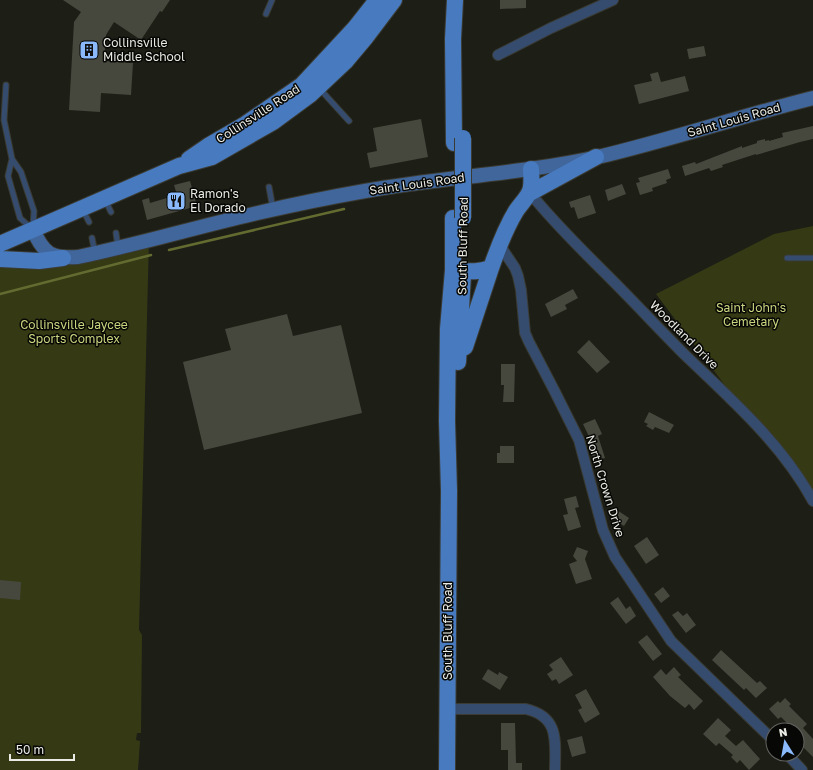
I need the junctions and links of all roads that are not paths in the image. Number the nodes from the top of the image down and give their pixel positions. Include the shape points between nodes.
1 (272, 0) edge
2 (377, 0) edge
3 (394, 0) edge
4 (403, 0) edge
5 (613, 0) edge
6 (456, 2) edge
7 (266, 14) dead end
8 (366, 37) junction
9 (498, 55) dead end
10 (314, 82) junction
11 (6, 85) dead end
12 (813, 98) edge
13 (349, 121) dead end
14 (596, 157) junction
15 (12, 159) junction
16 (531, 169) junction
17 (269, 186) dead end
18 (530, 193) junction
19 (273, 209) junction
20 (33, 230) junction
21 (116, 233) dead end
22 (92, 238) dead end
23 (0, 244) edge
24 (499, 244) junction
25 (118, 247) junction
26 (95, 253) junction
27 (63, 258) junction
28 (787, 258) dead end
29 (813, 258) edge
30 (0, 259) edge
31 (491, 268) junction
32 (458, 270) junction
33 (457, 380) junction
34 (449, 491) junction
35 (813, 501) edge
36 (448, 709) junction
37 (765, 732) edge
38 (794, 762) edge
39 (447, 770) edge
40 (556, 770) edge
41 (802, 770) edge

1 - 7 lane
2 - 10 main road, Collinsville Road
3 - 8 main road, Collinsville Road
4 - 8 main road via 381,28
5 - 9 street
6 - 32 main road, South Bluff Road, bridge
8 - 10 main road, Collinsville Road via 345,62
10 - 13 lane
10 - 20 main road, Collinsville Road via 302,85 179,166 107,205 85,215
11 - 15 lane via 4,120
12 - 14 street, Saint Louis Road
14 - 16 street, Saint Louis Road
14 - 18 main road
15 - 20 lane via 21,172 34,212
15 - 20 lane via 8,176 20,218
16 - 18 main road
16 - 19 street, Saint Louis Road via 383,188
17 - 19 lane
18 - 24 main road via 517,210
18 - 35 street, Woodland Drive via 560,229 776,446 802,480
19 - 25 street, Saint Louis Road
20 - 23 main road, Collinsville Road
20 - 27 street via 39,244 49,253
21 - 25 lane
22 - 26 lane
24 - 31 main road
24 - 37 street, North Crown Drive via 518,276 525,333 580,440 603,530 615,557 671,641
25 - 26 street, Saint Louis Road
26 - 27 street, Saint Louis Road
27 - 30 main road via 39,261
28 - 29 lane
31 - 32 main road via 479,272
31 - 33 main road
32 - 33 main road, South Bluff Road
32 - 34 main road, South Bluff Road via 448,329
33 - 34 main road, South Bluff Road via 454,456
34 - 36 main road, South Bluff Road
36 - 39 main road, South Bluff Road
36 - 40 street via 526,709 537,712 550,723 556,740
38 - 41 street

